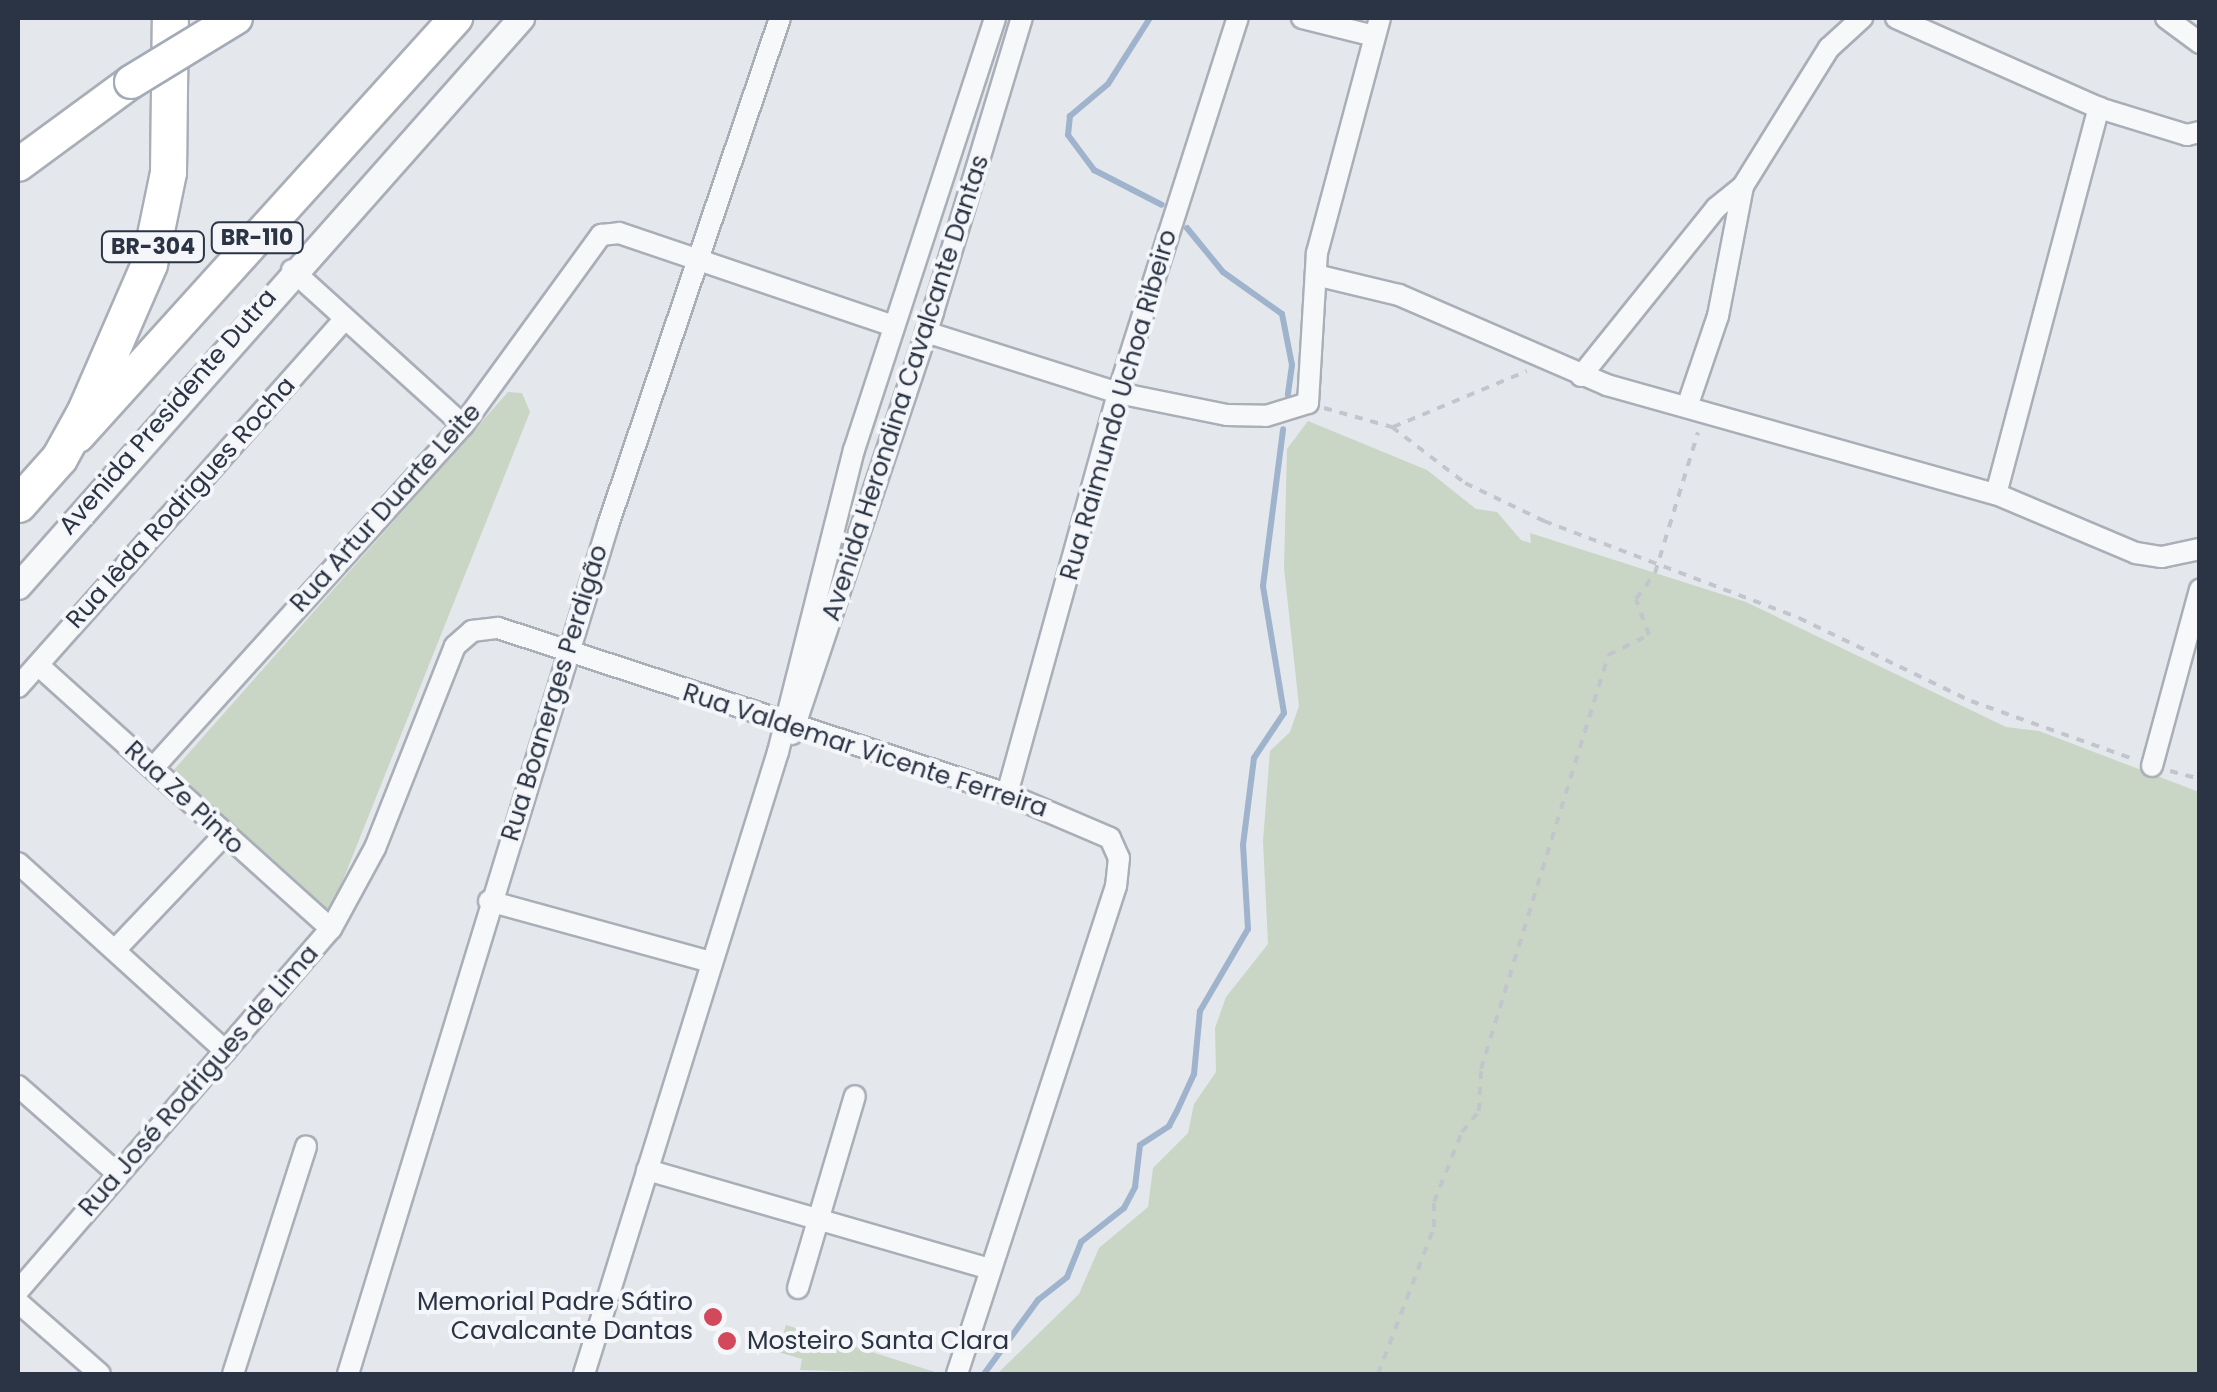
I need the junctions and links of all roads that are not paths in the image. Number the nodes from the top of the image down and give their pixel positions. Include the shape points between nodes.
1 (170, 18) edge
2 (236, 18) edge
3 (456, 18) edge
4 (520, 18) edge
5 (780, 18) edge
6 (995, 18) edge
7 (1022, 18) edge
8 (1238, 18) edge
9 (1302, 18) edge
10 (1862, 18) edge
11 (1896, 18) edge
12 (2166, 18) edge
13 (1377, 27) edge
14 (2200, 44) edge
15 (2099, 108) junction
16 (2200, 132) edge
17 (18, 165) edge
18 (1743, 186) junction
19 (696, 263) junction
20 (292, 270) junction
21 (1316, 275) junction
22 (899, 304) junction
23 (345, 320) junction
24 (929, 322) junction
25 (894, 326) junction
26 (1581, 376) junction
27 (1118, 393) junction
28 (1697, 406) junction
29 (463, 424) junction
30 (58, 458) junction
31 (1996, 494) junction
32 (18, 504) edge
33 (2200, 549) edge
34 (18, 586) edge
35 (2200, 590) edge
36 (570, 656) junction
37 (38, 665) junction
38 (18, 687) edge
39 (789, 724) junction
40 (2152, 766) road end
41 (153, 768) junction
42 (1007, 794) junction
43 (223, 836) junction
44 (18, 863) edge
45 (489, 901) junction
46 (331, 929) junction
47 (115, 950) junction
48 (710, 962) junction
49 (224, 1051) junction
50 (18, 1086) edge
51 (855, 1096) dead end
52 (306, 1146) dead end
53 (647, 1170) junction
54 (117, 1173) junction
55 (818, 1222) junction
56 (989, 1269) junction
57 (798, 1288) dead end
58 (18, 1291) edge
59 (18, 1302) edge
60 (100, 1374) edge
61 (233, 1374) edge
62 (348, 1374) edge
63 (584, 1374) edge
64 (957, 1374) edge

1 - 30 highway, BR-304 via 168,172 149,264 126,331
2 - 17 main road, bridge via 131,82
3 - 30 main road, Avenida Presidente Dutra / BR-110
4 - 20 street, Avenida Presidente Dutra
5 - 19 street, Rua Boanerges Perdigão
6 - 22 street, Avenida Herondina Cavalcante Dantas
7 - 24 street, Avenida Herondina Cavalcante Dantas
8 - 27 street, Rua Raimundo Uchoa Ribeiro
9 - 13 street
10 - 18 street via 1829,48
11 - 15 street
12 - 14 street
13 - 21 street
15 - 16 street via 2187,135
15 - 31 street
18 - 26 street via 1716,208
18 - 28 street
19 - 25 street
19 - 29 street, Rua Artur Duarte Leite via 619,233 600,235
19 - 36 street, Rua Boanerges Perdigão
20 - 23 street
20 - 34 street, Avenida Presidente Dutra
21 - 26 street via 1399,295
21 - 27 street via 1308,404 1246,418
22 - 24 street
22 - 25 street, Avenida Herondina Cavalcante Dantas
23 - 29 street
23 - 37 street, Rua Iêda Rodrigues Rocha
24 - 27 street
24 - 39 street, Avenida Herondina Cavalcante Dantas
25 - 39 street, Avenida Herondina Cavalcante Dantas
26 - 28 street
27 - 42 street, Rua Raimundo Uchoa Ribeiro
28 - 31 street
29 - 41 street, Rua Artur Duarte Leite
30 - 32 highway, BR-110
31 - 33 street via 2144,556
35 - 40 street
36 - 39 street, Rua Valdemar Vicente Ferreira
36 - 45 street, Rua Boanerges Perdigão
36 - 46 street, Rua José Rodrigues de Lima via 498,628 460,639 375,848
37 - 38 street, Rua Iêda Rodrigues Rocha
37 - 41 street, Rua Ze Pinto
39 - 42 street, Rua Valdemar Vicente Ferreira
39 - 48 street, Avenida Herondina Cavalcante Dantas
41 - 43 street, Rua Ze Pinto
42 - 56 street, Rua Valdemar Vicente Ferreira via 1110,838 1119,858 1116,886
43 - 46 street, Rua Ze Pinto
43 - 47 street
44 - 47 street
45 - 48 street
45 - 62 street, Rua Boanerges Perdigão
46 - 49 street, Rua José Rodrigues de Lima
47 - 49 street
48 - 53 street, Avenida Herondina Cavalcante Dantas
49 - 54 street, Rua José Rodrigues de Lima
50 - 54 street
51 - 55 street
52 - 61 street
53 - 55 street
53 - 63 street, Avenida Herondina Cavalcante Dantas
54 - 58 street, Rua José Rodrigues de Lima
55 - 56 street
55 - 57 street
56 - 64 street
59 - 60 street

